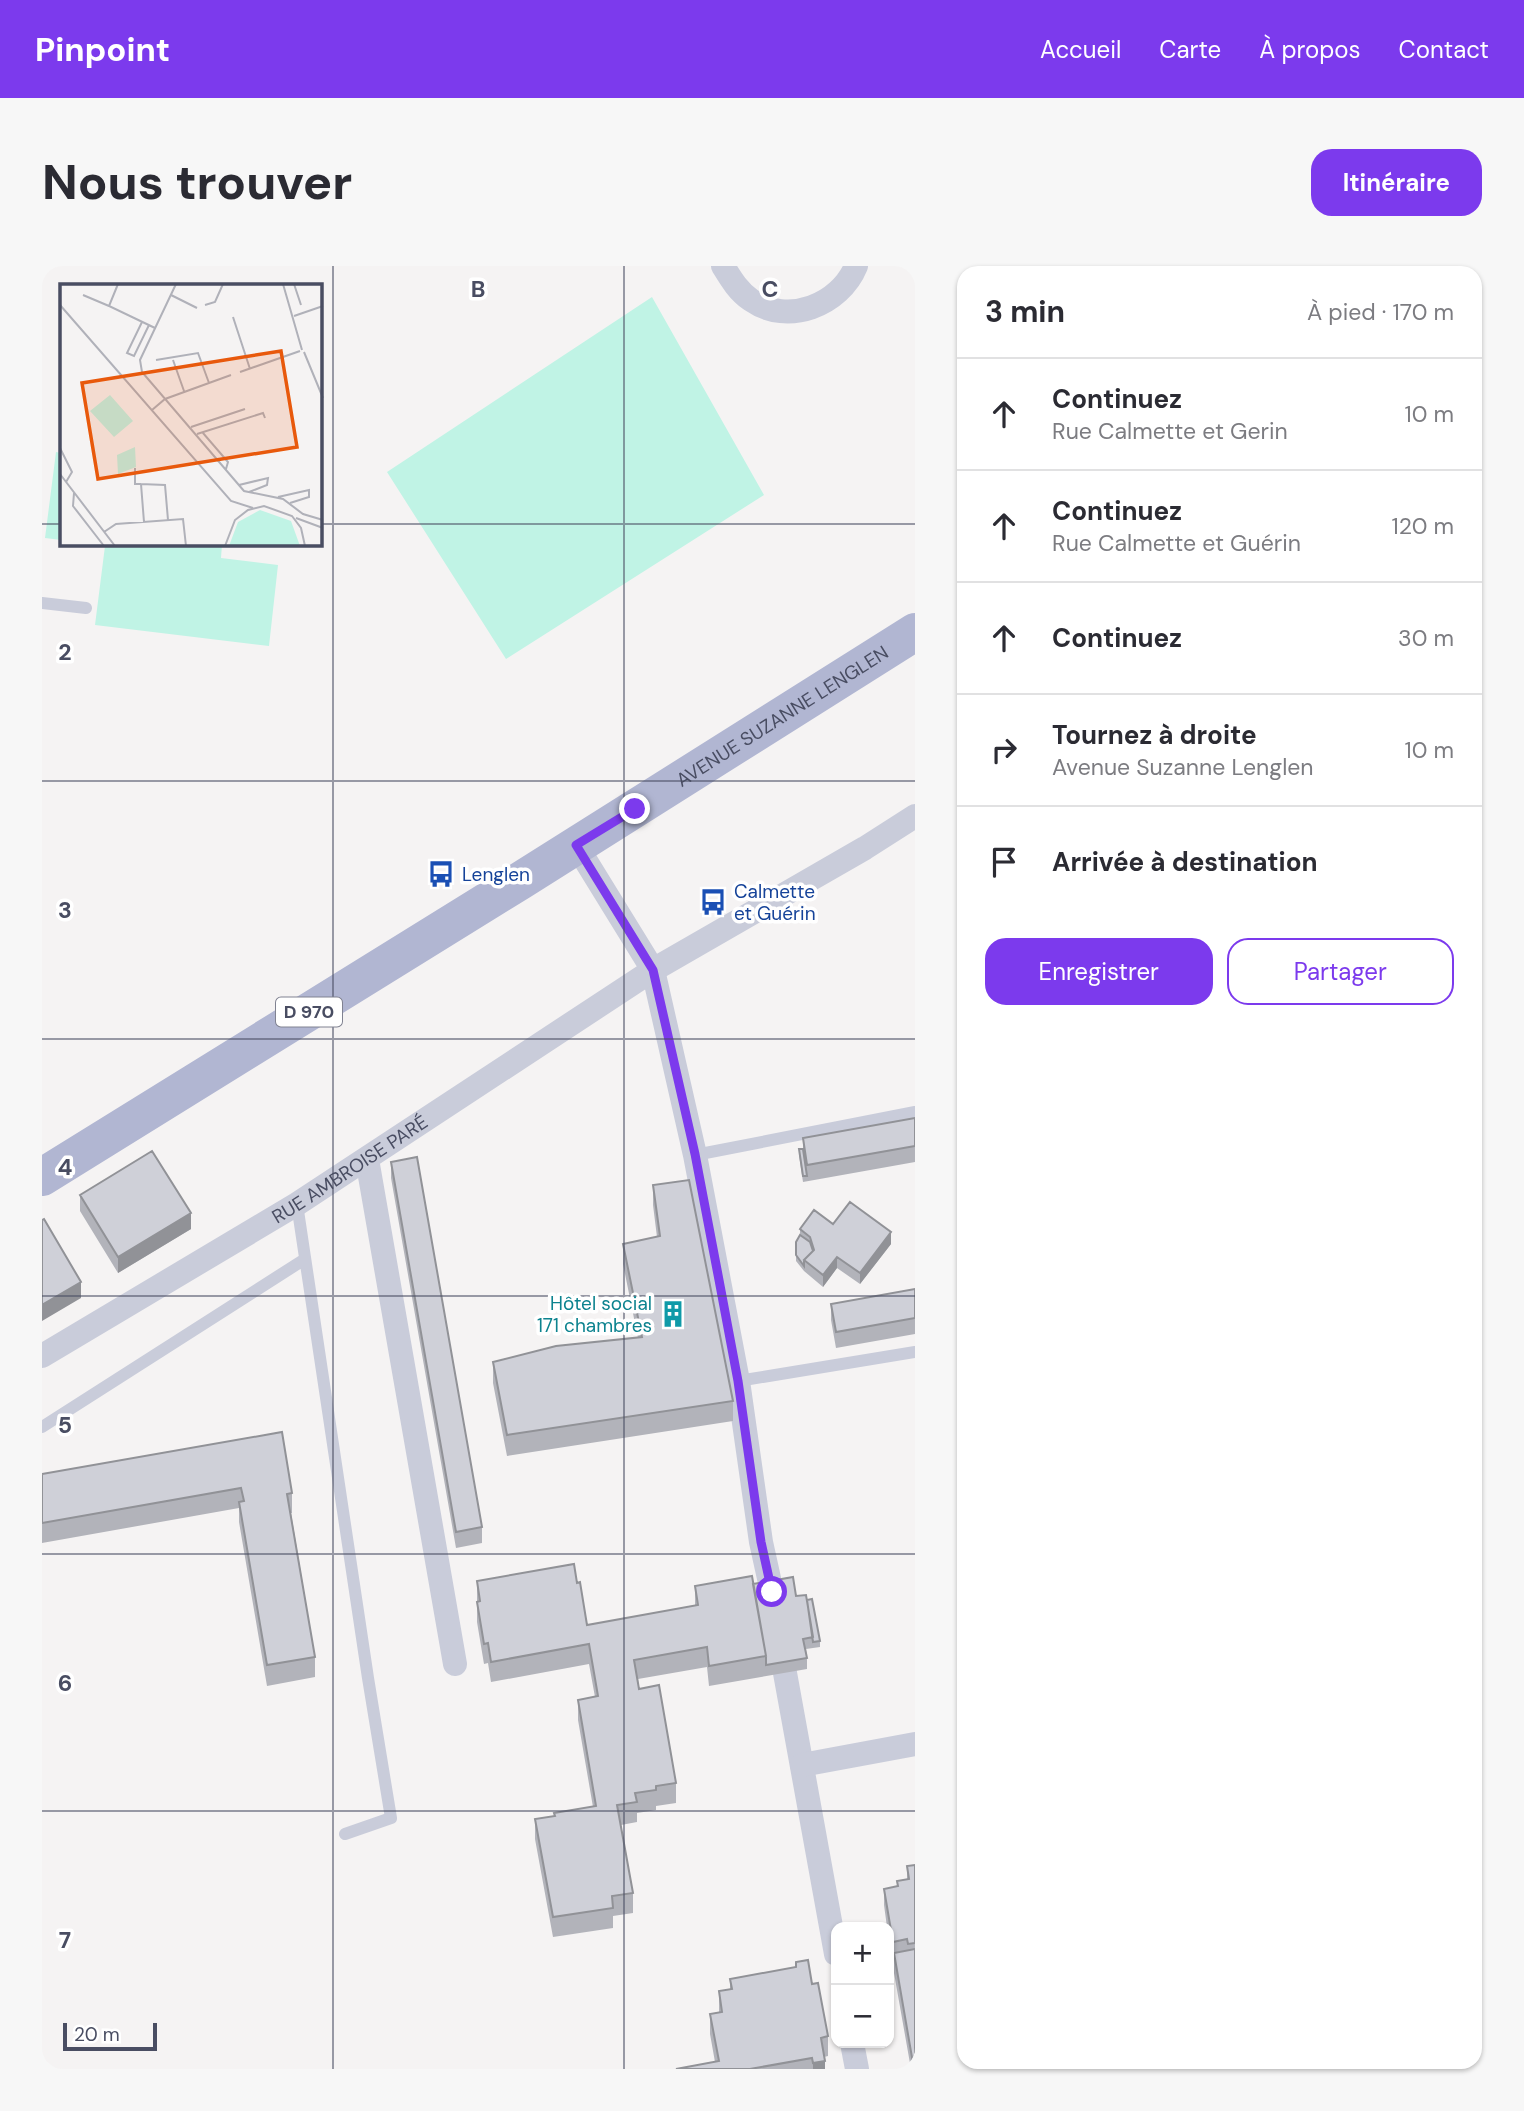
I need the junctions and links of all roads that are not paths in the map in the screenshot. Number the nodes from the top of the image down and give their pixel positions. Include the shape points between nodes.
1 (723, 266) edge
2 (856, 266) edge
3 (42, 603) edge
4 (86, 608) dead end
5 (915, 632) edge
6 (915, 816) edge
7 (576, 845) junction
8 (653, 970) junction
9 (915, 1112) edge
10 (695, 1154) junction
11 (367, 1159) junction
12 (42, 1177) edge
13 (297, 1204) junction
14 (305, 1259) junction
15 (915, 1352) edge
16 (42, 1356) edge
17 (738, 1381) junction
18 (42, 1427) edge
19 (772, 1592) edge
20 (455, 1664) dead end
21 (785, 1672) edge
22 (915, 1744) edge
23 (802, 1765) junction
24 (345, 1834) dead end
25 (831, 1926) edge
26 (853, 2048) edge
27 (857, 2069) edge

1 - 2 street via 733,284 752,301 772,310 795,312 817,307 836,295
3 - 4 lane
5 - 7 main road, AVENUE SUZANNE LENGLEN / D 970
6 - 8 street, RUE AMBROISE PARÉ
7 - 8 street
7 - 12 main road, AVENUE SUZANNE LENGLEN / D 970
8 - 10 street
8 - 11 street, RUE AMBROISE PARÉ
9 - 10 lane
10 - 17 street
11 - 13 street, RUE AMBROISE PARÉ
11 - 20 street
13 - 14 lane
13 - 16 street, RUE AMBROISE PARÉ
14 - 18 lane
14 - 24 lane via 391,1818
15 - 17 lane
17 - 19 street
21 - 23 street
22 - 23 street
23 - 25 street
26 - 27 street

